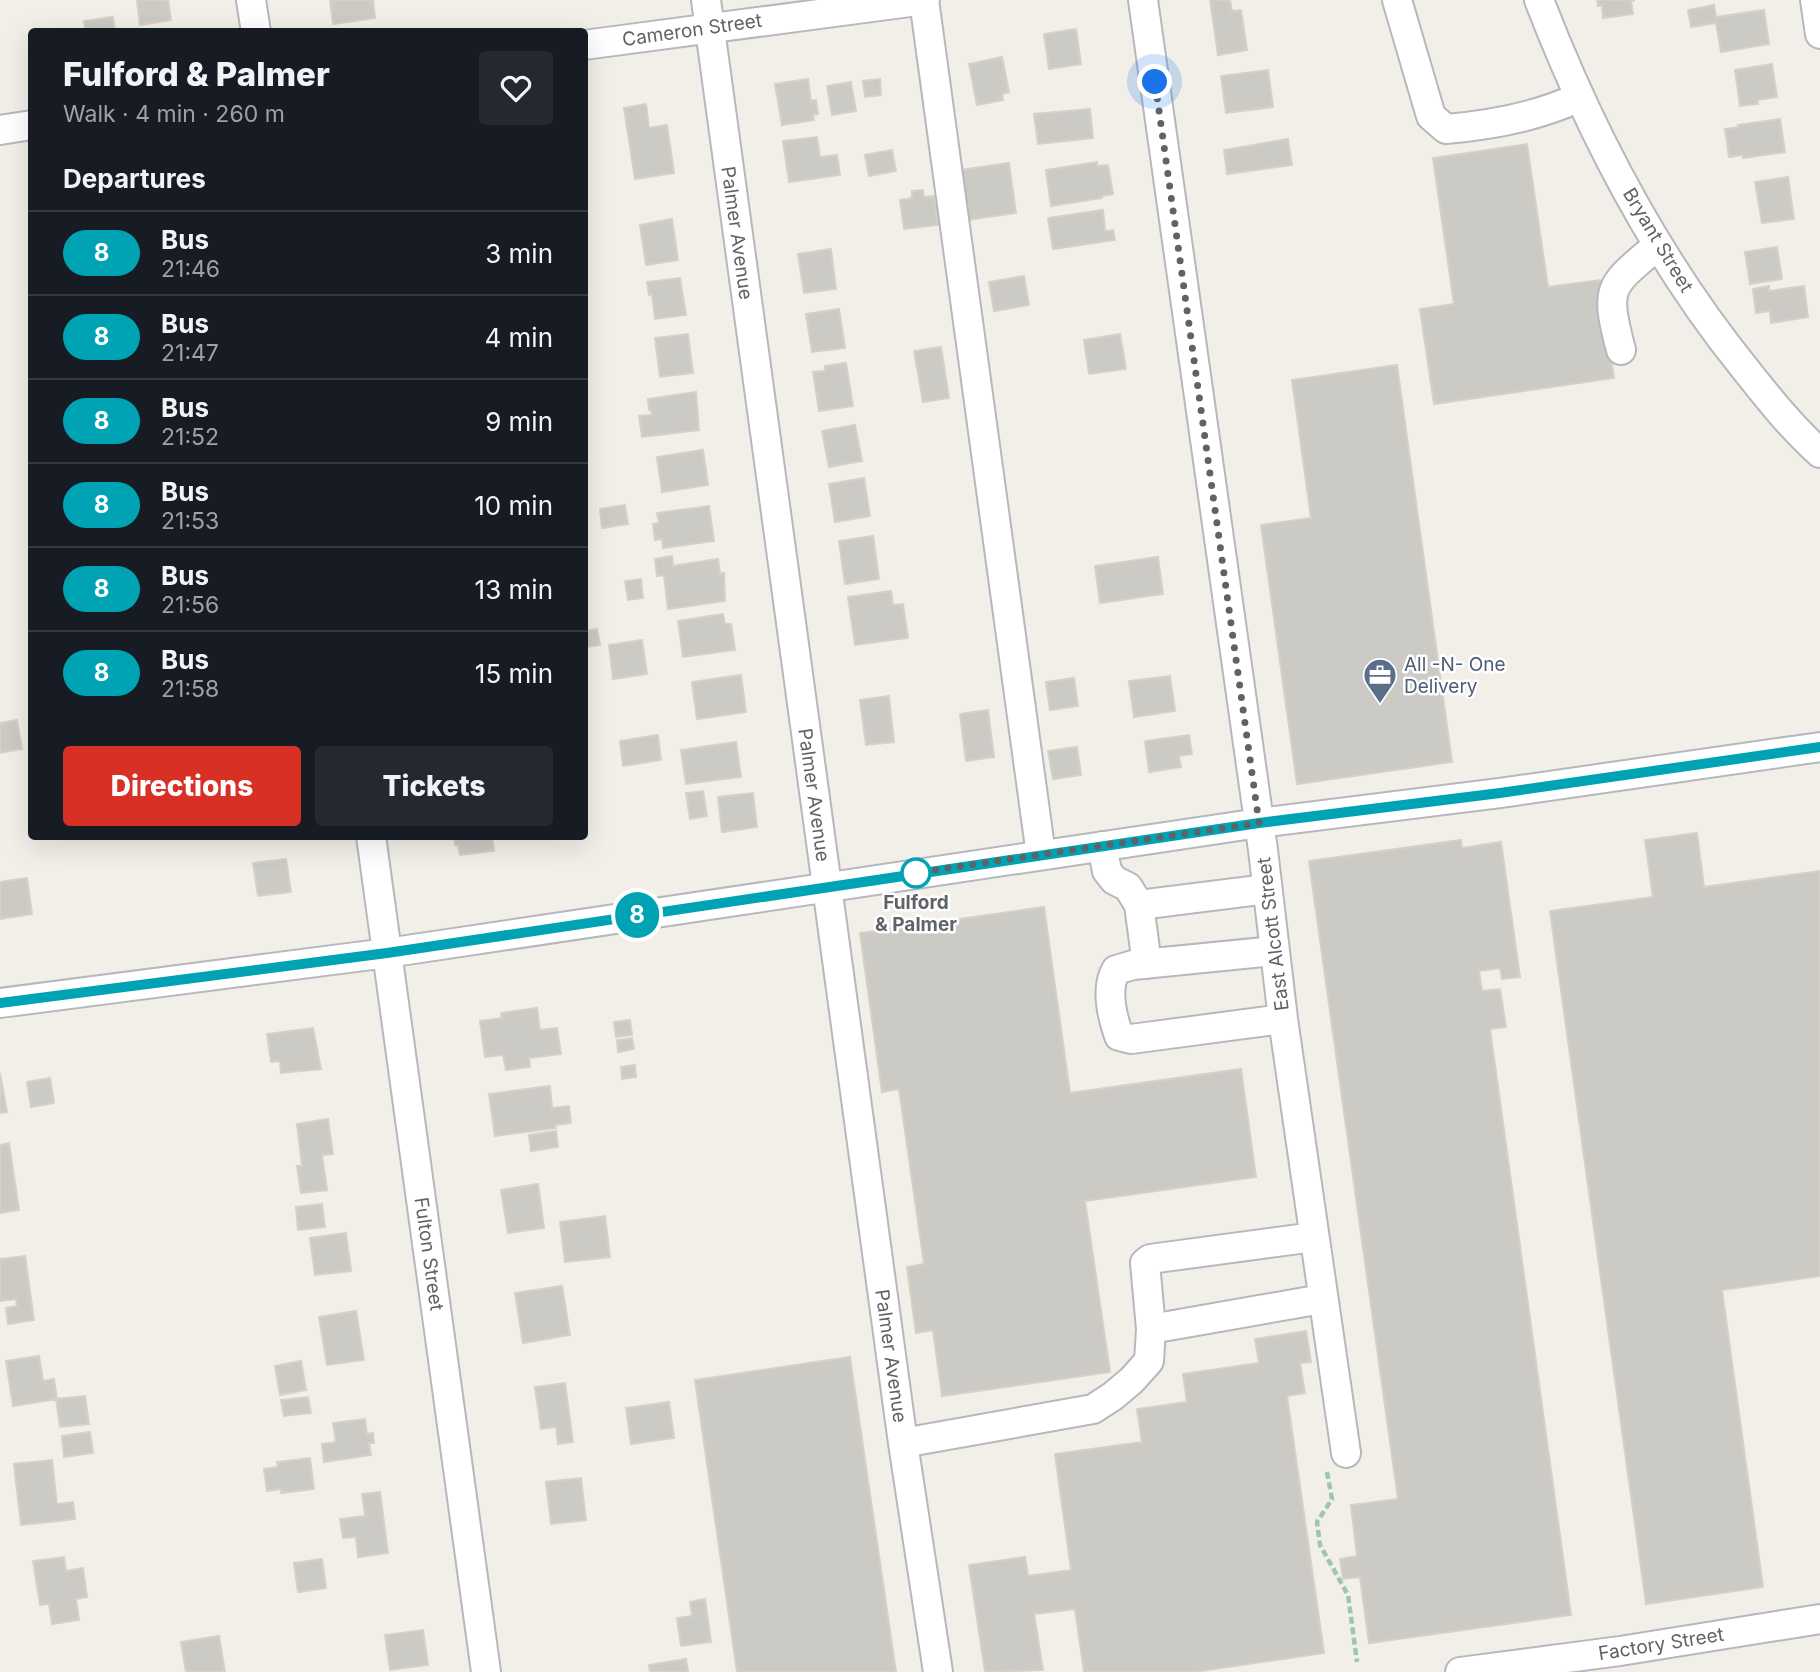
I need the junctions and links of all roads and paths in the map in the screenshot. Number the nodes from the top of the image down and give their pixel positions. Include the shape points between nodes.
1 (251, 0) edge
2 (924, 0) edge
3 (1143, 0) edge
4 (1397, 0) edge
5 (1539, 0) edge
6 (1815, 0) edge
7 (708, 14) edge
8 (255, 28) edge
9 (1820, 34) edge
10 (588, 45) edge
11 (1579, 97) junction
12 (28, 126) edge
13 (0, 130) edge
14 (1658, 245) junction
15 (1621, 350) dead end
16 (1820, 453) edge
17 (1820, 747) edge
18 (1259, 823) junction
19 (371, 840) edge
20 (1102, 846) junction
21 (1041, 855) junction
22 (826, 886) junction
23 (1268, 889) junction
24 (1139, 905) junction
25 (1274, 951) junction
26 (387, 953) junction
27 (1146, 964) junction
28 (0, 1003) edge
29 (1283, 1019) junction
30 (1314, 1237) junction
31 (1322, 1299) junction
32 (1152, 1329) junction
33 (903, 1443) junction
34 (1336, 1460) joint
35 (1820, 1619) edge
36 (1357, 1662) dead end
37 (1599, 1663) edge
38 (486, 1672) edge
39 (938, 1672) edge
40 (1460, 1672) edge

1 - 8 street
2 - 7 street, Cameron Street
2 - 21 street
3 - 18 street, East Alcott Street
4 - 11 street via 1432,116 1446,129 1536,114
5 - 11 street, Bryant Street
6 - 9 street
7 - 10 street, Cameron Street
7 - 22 street, Palmer Avenue
11 - 14 street, Bryant Street
12 - 13 street
14 - 15 street via 1620,277 1611,293
14 - 16 street, Bryant Street via 1715,332
17 - 18 street
18 - 20 street
18 - 23 street, East Alcott Street
19 - 26 street, Fulton Street
20 - 21 street
20 - 24 street via 1107,871 1128,887
21 - 22 street
22 - 26 street
22 - 33 street, Palmer Avenue
23 - 24 street
23 - 25 street, East Alcott Street
24 - 27 street
25 - 27 street
25 - 29 street, East Alcott Street
26 - 28 street
26 - 38 street, Fulton Street
27 - 29 street via 1115,970 1110,981 1119,1036 1130,1039
29 - 30 street, East Alcott Street
30 - 31 street, East Alcott Street
30 - 32 street via 1150,1259 1145,1263
31 - 32 street
31 - 34 street, East Alcott Street
32 - 33 street via 1149,1362 1093,1409
33 - 39 street, Palmer Avenue
34 - 36 path via 1332,1500 1317,1522 1320,1545 1348,1595
35 - 37 street, Factory Street
37 - 40 street, Factory Street

